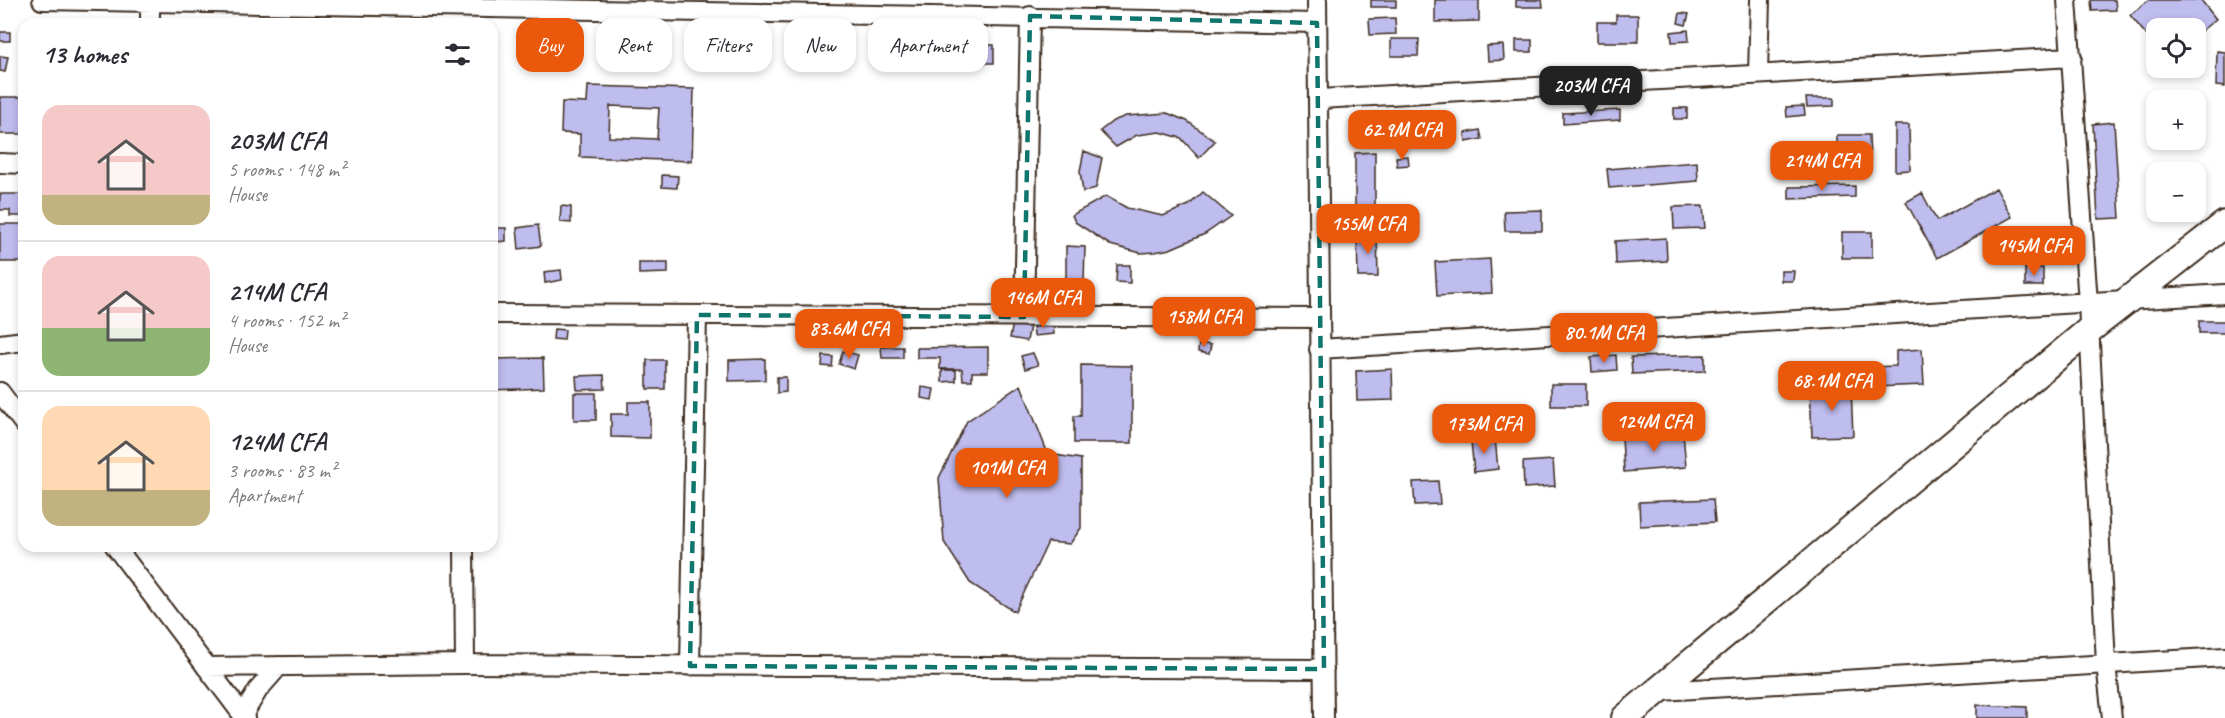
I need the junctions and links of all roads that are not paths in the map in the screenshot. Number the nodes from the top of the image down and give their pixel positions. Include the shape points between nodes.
1 (42, 0) edge
2 (1317, 0) edge
3 (1760, 0) edge
4 (2067, 0) edge
5 (150, 2) junction
6 (466, 10) edge
7 (1030, 16) junction
8 (150, 18) edge
9 (1317, 23) junction
10 (2072, 57) junction
11 (1758, 74) junction
12 (1320, 99) junction
13 (0, 163) edge
14 (18, 164) edge
15 (2225, 224) edge
16 (2225, 294) edge
17 (2127, 299) junction
18 (2088, 303) junction
19 (498, 314) edge
20 (697, 315) junction
21 (1024, 317) junction
22 (1319, 318) junction
23 (2088, 331) junction
24 (18, 342) edge
25 (0, 344) edge
26 (1319, 349) junction
27 (0, 392) edge
28 (18, 416) edge
29 (120, 552) edge
30 (464, 552) edge
31 (2225, 657) edge
32 (465, 664) junction
33 (2106, 664) junction
34 (279, 666) junction
35 (690, 666) junction
36 (206, 667) junction
37 (1324, 669) junction
38 (1660, 691) junction
39 (244, 716) edge
40 (1324, 718) edge
41 (1625, 718) edge
42 (2112, 718) edge

1 - 5 street
2 - 9 street
3 - 11 street
4 - 10 street
5 - 6 street
5 - 8 street
6 - 7 street
7 - 9 street
7 - 21 street
9 - 12 street
10 - 11 street
10 - 18 street
11 - 12 street
12 - 22 street
13 - 14 street
15 - 17 main road
16 - 17 street
17 - 18 street
17 - 23 main road
18 - 23 street
18 - 26 street
19 - 20 street
20 - 21 street
20 - 35 street
21 - 22 street
22 - 26 street
23 - 33 street
23 - 38 main road
24 - 25 street
26 - 37 street
27 - 28 street
29 - 36 street
30 - 32 street
31 - 33 street
32 - 34 street
32 - 35 street
33 - 38 street
33 - 42 street
34 - 36 street
34 - 39 street via 258,690
35 - 37 street
36 - 39 street
37 - 40 street
38 - 41 main road

